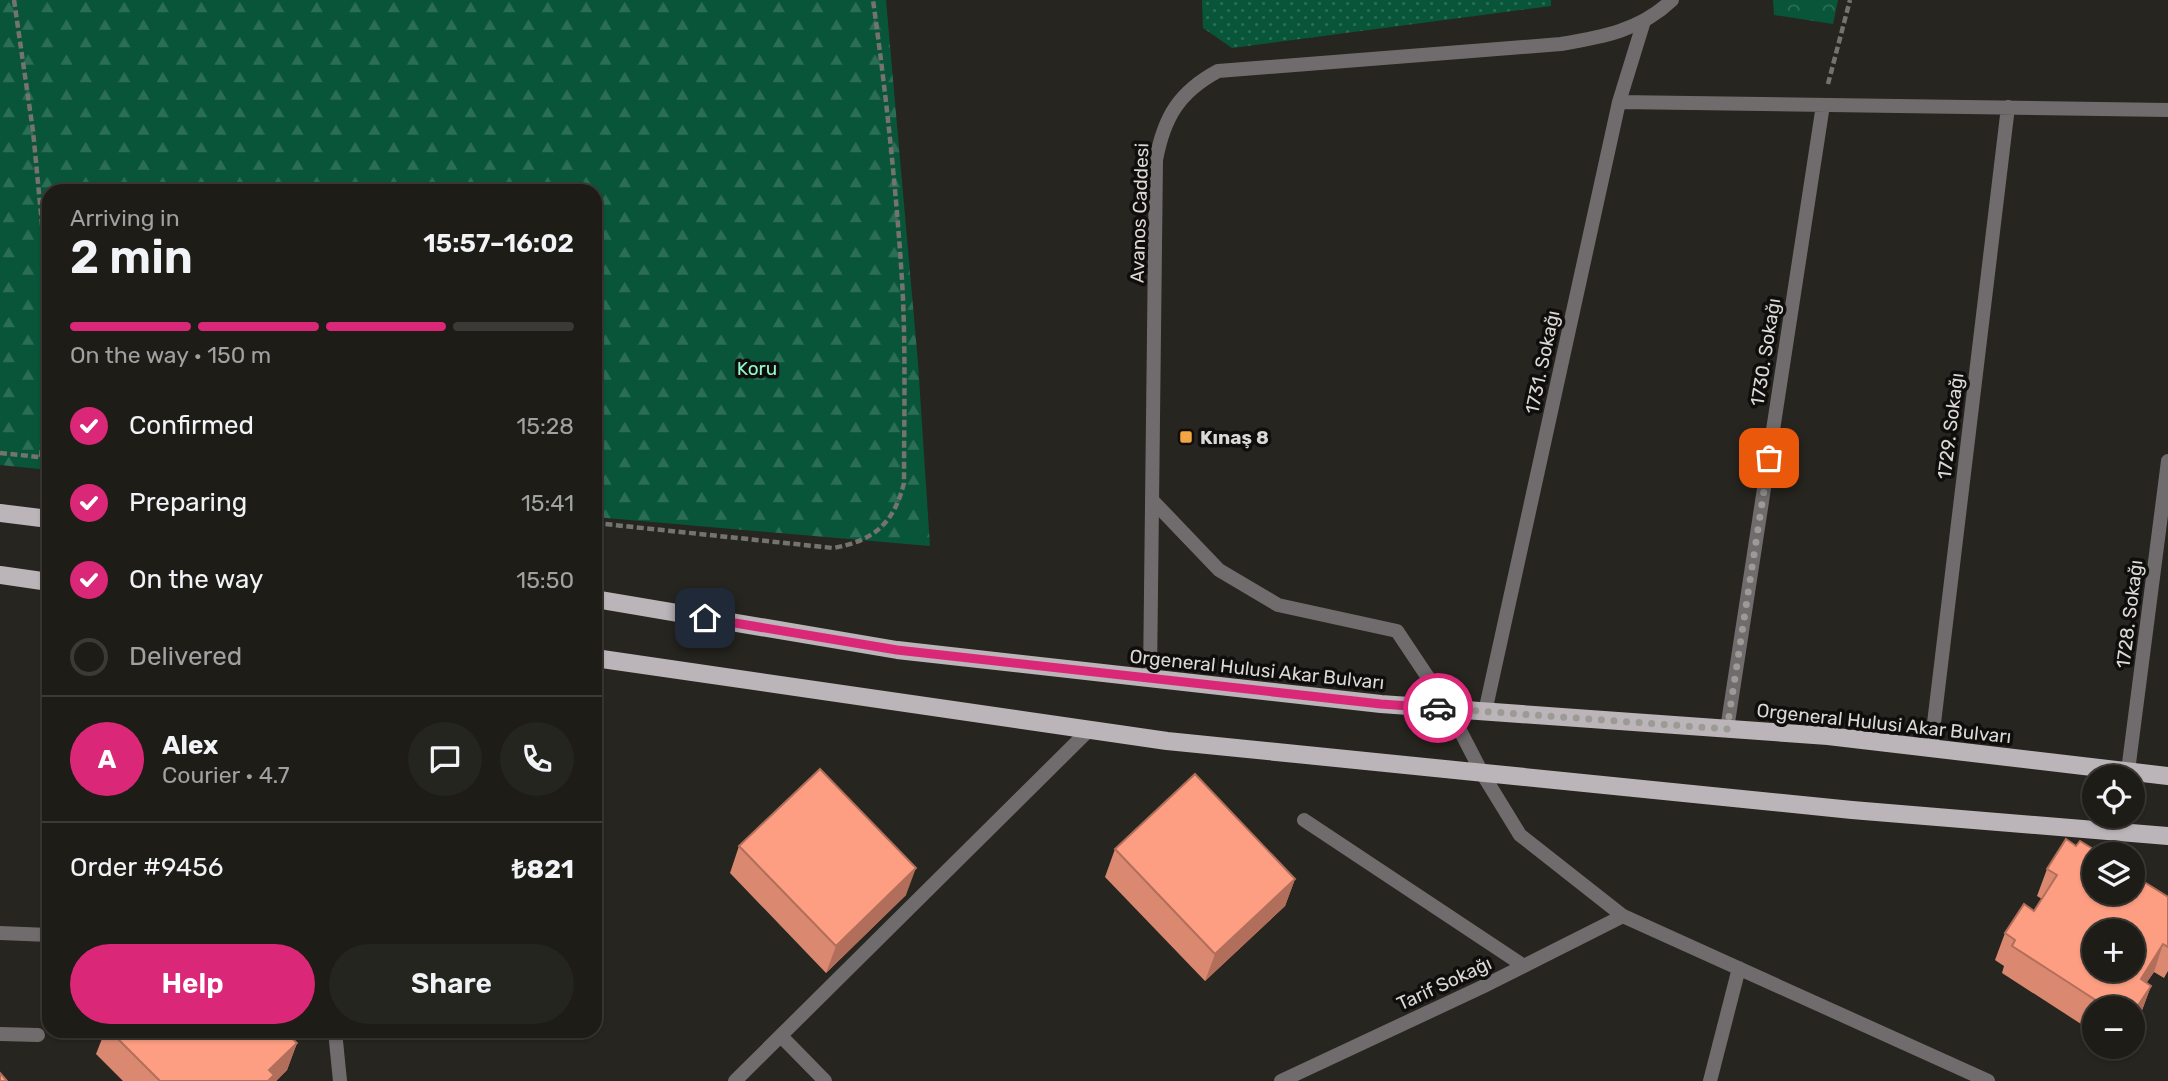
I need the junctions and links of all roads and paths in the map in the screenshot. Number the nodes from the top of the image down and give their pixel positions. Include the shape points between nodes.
1 (14, 0) edge
2 (873, 0) edge
3 (1672, 0) edge
4 (1850, 0) edge
5 (1644, 21) junction
6 (1619, 102) junction
7 (1823, 105) junction
8 (2008, 107) junction
9 (2168, 110) edge
10 (42, 224) edge
11 (42, 446) edge
12 (0, 453) edge
13 (41, 457) joint
14 (2168, 461) edge
15 (1152, 500) junction
16 (0, 513) edge
17 (42, 518) edge
18 (602, 524) edge
19 (0, 575) edge
20 (42, 581) edge
21 (602, 600) edge
22 (602, 659) edge
23 (1150, 678) junction
24 (1448, 709) junction
25 (1485, 712) junction
26 (1727, 729) junction
27 (1089, 730) junction
28 (1931, 748) junction
29 (2129, 765) edge
30 (2082, 766) edge
31 (1482, 773) junction
32 (2145, 773) edge
33 (2168, 776) edge
34 (1304, 820) dead end
35 (2168, 836) edge
36 (1623, 916) junction
37 (0, 933) edge
38 (42, 935) edge
39 (1524, 966) junction
40 (1739, 968) junction
41 (0, 1034) edge
42 (38, 1035) dead end
43 (781, 1036) junction
44 (336, 1038) edge
45 (340, 1081) edge
46 (736, 1081) edge
47 (825, 1081) edge
48 (1281, 1081) edge
49 (1710, 1081) edge
50 (1988, 1081) edge

1 - 10 path
2 - 18 path via 902,283 904,483 900,499 882,527 868,538 834,548
3 - 5 street, Avanos Caddesi
4 - 7 path
5 - 6 street, 1731. Sokağı
5 - 15 street, Avanos Caddesi via 1600,38 1562,44 1218,71 1190,89 1167,118 1156,160
6 - 7 street
6 - 25 street, 1731. Sokağı
7 - 8 street
7 - 26 street, 1730. Sokağı
8 - 9 street
8 - 28 street, 1729. Sokağı
11 - 13 path
12 - 13 path
14 - 29 street, 1728. Sokağı
15 - 23 street, Avanos Caddesi
15 - 24 street via 1219,570 1278,605 1397,631
16 - 17 main road
19 - 20 main road
21 - 23 main road, Orgeneral Hulusi Akar Bulvarı via 897,650
22 - 27 main road
23 - 24 main road, Orgeneral Hulusi Akar Bulvarı
24 - 25 main road, Orgeneral Hulusi Akar Bulvarı
24 - 31 street
25 - 26 main road, Orgeneral Hulusi Akar Bulvarı
26 - 28 main road, Orgeneral Hulusi Akar Bulvarı
27 - 31 main road
27 - 43 street
28 - 30 main road, Orgeneral Hulusi Akar Bulvarı
31 - 35 main road
31 - 36 street via 1520,835
32 - 33 main road, Orgeneral Hulusi Akar Bulvarı
34 - 39 street
36 - 39 street, Tarif Sokağı
36 - 40 street
37 - 38 street
39 - 48 street, Tarif Sokağı
40 - 49 street
40 - 50 street
41 - 42 street
43 - 46 street
43 - 47 street
44 - 45 street

